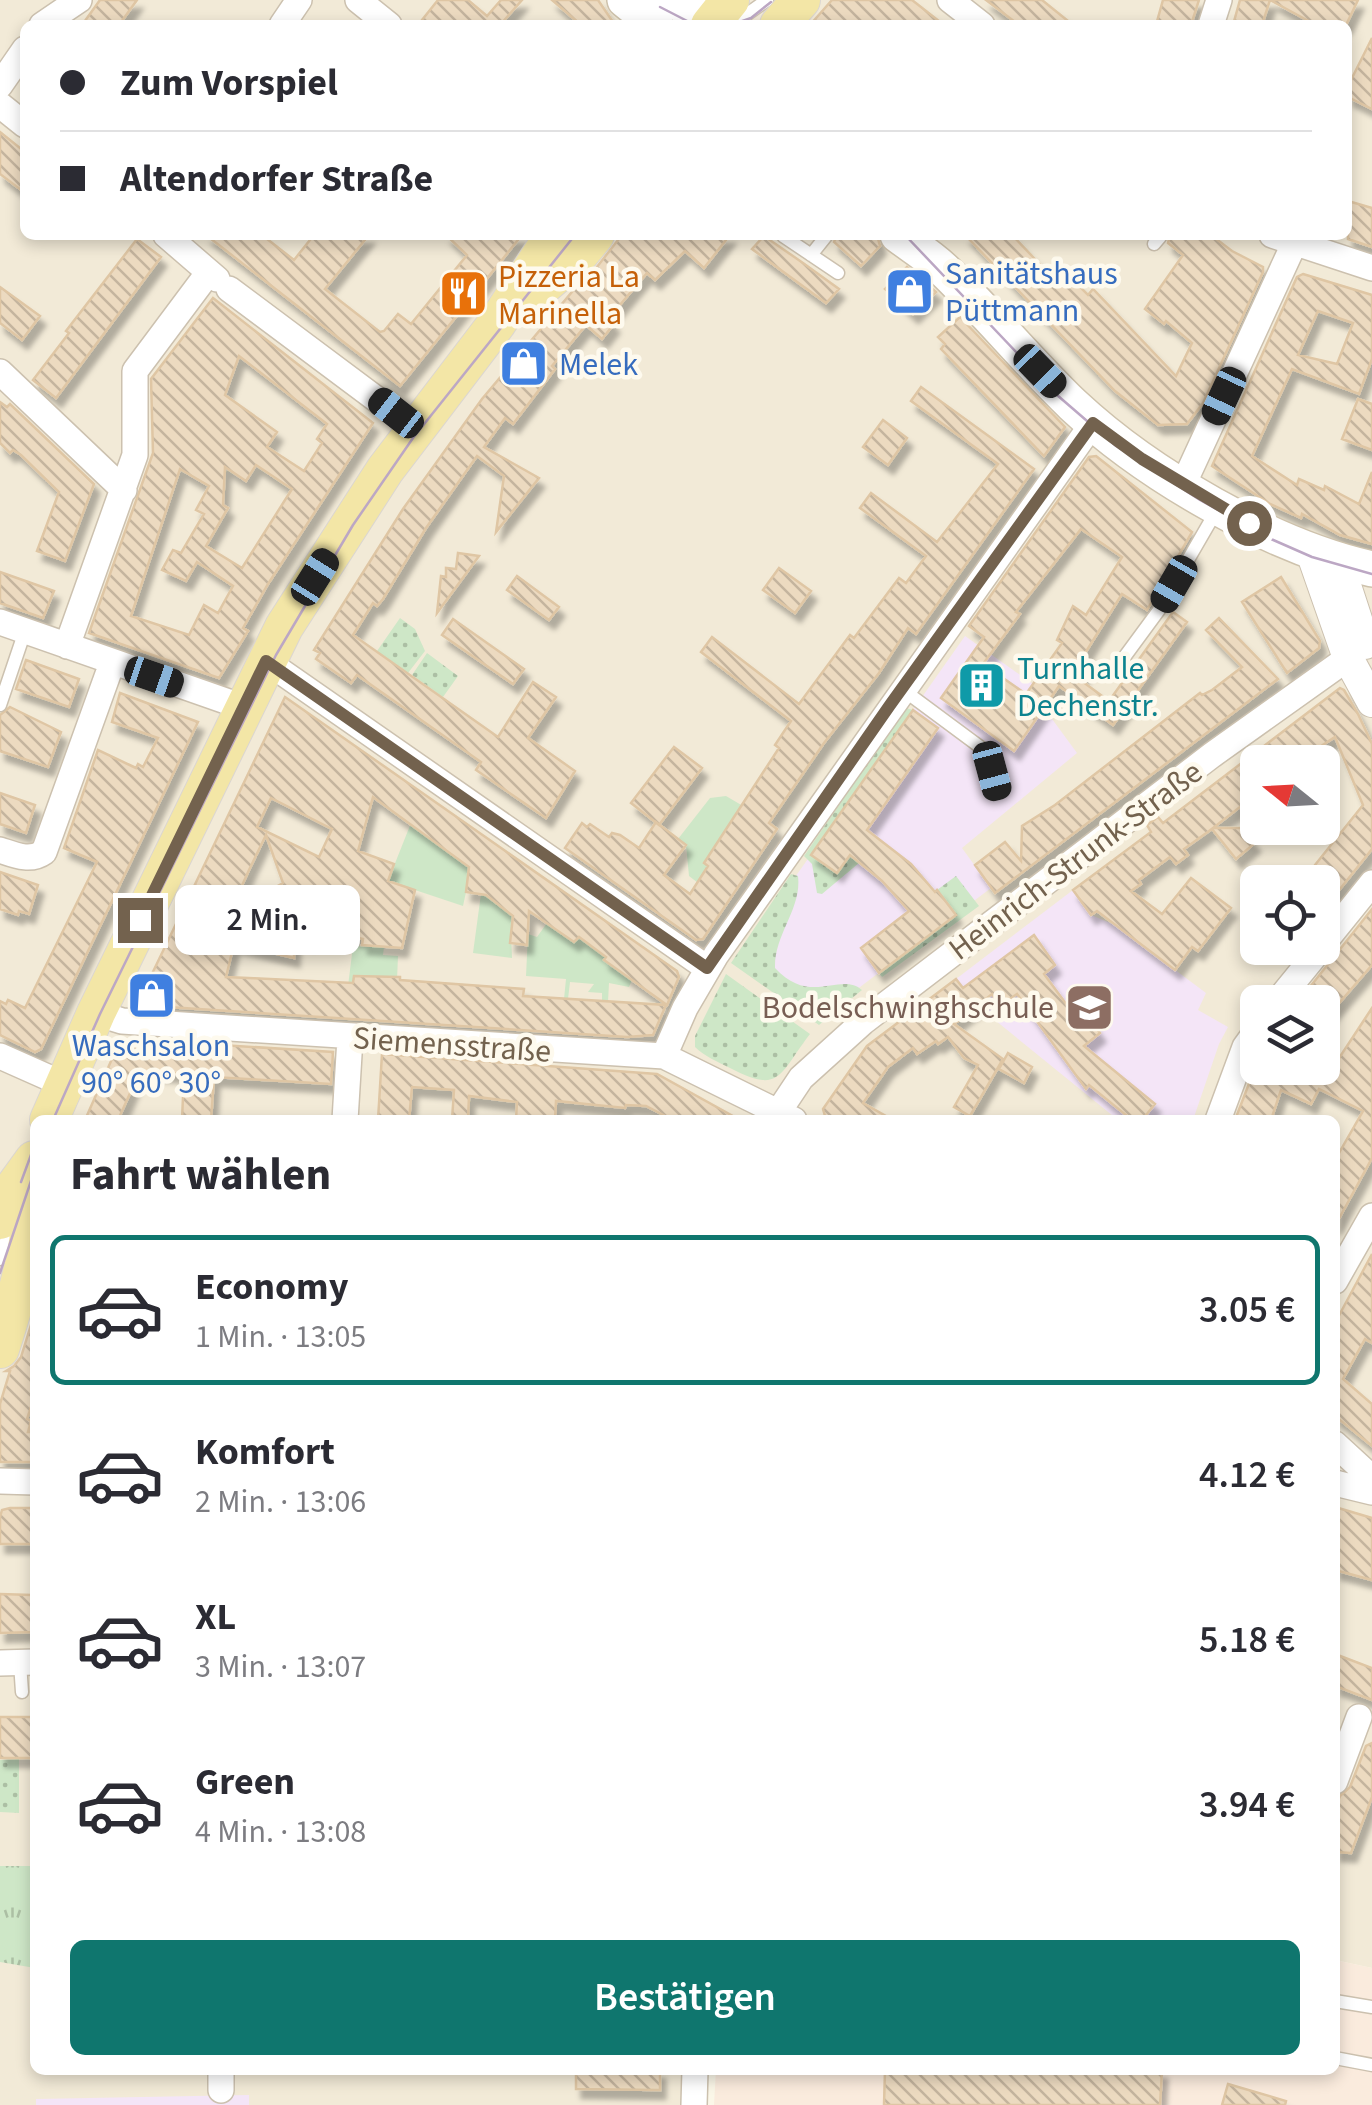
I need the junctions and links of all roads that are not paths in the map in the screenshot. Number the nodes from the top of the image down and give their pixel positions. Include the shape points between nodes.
1 (79, 0) edge
2 (358, 0) edge
3 (625, 0) edge
4 (656, 0) edge
5 (767, 0) edge
6 (801, 0) edge
7 (950, 0) edge
8 (49, 20) edge
9 (383, 20) edge
10 (706, 20) edge
11 (783, 20) edge
12 (976, 20) edge
13 (20, 56) edge
14 (0, 86) edge
15 (172, 240) edge
16 (551, 240) edge
17 (567, 240) edge
18 (590, 240) edge
19 (788, 240) edge
20 (824, 240) edge
21 (905, 240) edge
22 (928, 240) edge
23 (1283, 240) edge
24 (811, 255) junction
25 (1372, 268) edge
26 (944, 270) junction
27 (838, 273) dead end
28 (218, 280) junction
29 (498, 323) junction
30 (0, 372) edge
31 (1093, 423) junction
32 (414, 428) junction
33 (1183, 485) junction
34 (124, 490) junction
35 (1219, 506) junction
36 (1340, 561) edge
37 (0, 622) edge
38 (25, 632) junction
39 (1372, 633) edge
40 (68, 646) junction
41 (1360, 659) edge
42 (266, 661) junction
43 (112, 662) junction
44 (1120, 663) dead end
45 (902, 689) junction
46 (1372, 702) edge
47 (0, 705) edge
48 (243, 707) junction
49 (997, 791) dead end
50 (0, 850) edge
51 (1372, 883) edge
52 (1340, 923) edge
53 (1307, 965) edge
54 (707, 968) junction
55 (1291, 985) edge
56 (96, 1012) junction
57 (350, 1038) junction
58 (0, 1056) edge
59 (664, 1056) junction
60 (1240, 1058) edge
61 (63, 1084) junction
62 (51, 1115) edge
63 (346, 1115) edge
64 (778, 1115) edge
65 (783, 1115) edge
66 (1220, 1115) edge
67 (30, 1167) edge
68 (1372, 1216) edge
69 (15, 1227) edge
70 (0, 1260) edge
71 (1340, 1272) edge
72 (0, 1349) edge
73 (1340, 1449) edge
74 (1372, 1478) edge
75 (0, 1481) edge
76 (30, 1482) edge
77 (1340, 1485) edge
78 (1372, 1492) edge
79 (18, 1662) edge
80 (22, 1692) dead end
81 (1355, 1715) edge
82 (1340, 1764) edge
83 (1340, 2002) edge
84 (1372, 2007) edge
85 (1340, 2059) edge
86 (1372, 2065) edge
87 (695, 2075) edge
88 (694, 2105) edge

1 - 8 street
2 - 9 street
3 - 10 main road
4 - 10 lane
5 - 10 lane
5 - 10 lane via 735,20
6 - 11 main road
7 - 12 street
13 - 14 street
15 - 28 street
16 - 29 main road
17 - 29 lane
18 - 29 main road
19 - 24 lane
20 - 24 lane
21 - 26 main road
22 - 26 main road
23 - 25 street
23 - 33 street
24 - 27 lane
26 - 31 main road
28 - 32 street
28 - 34 street via 135,371 135,455
29 - 32 main road
30 - 34 street
31 - 33 main road
31 - 45 street
32 - 42 main road
33 - 35 main road
34 - 40 street
35 - 36 main road
35 - 44 lane
36 - 41 street
37 - 38 street
38 - 40 street
38 - 47 lane
39 - 41 street
40 - 43 street
41 - 46 street
41 - 65 street, Heinrich-Strunk-Straße via 1212,755 863,1022 802,1078
42 - 48 main road
42 - 54 street
43 - 48 street
43 - 50 street via 44,852 27,858
45 - 49 lane via 987,752
45 - 54 street
48 - 56 main road
51 - 52 street
53 - 55 street
54 - 59 street
56 - 57 street, Siemensstraße via 122,1020
56 - 61 main road
57 - 59 street, Siemensstraße
57 - 63 street
58 - 61 street
59 - 64 street, Siemensstraße
60 - 66 street
61 - 62 main road
67 - 69 main road via 13,1190
68 - 71 street
69 - 70 lane
69 - 72 main road via 26,1265
73 - 74 street
75 - 76 street
77 - 78 street
79 - 80 lane
81 - 82 street
83 - 84 lane
85 - 86 lane
87 - 88 street

